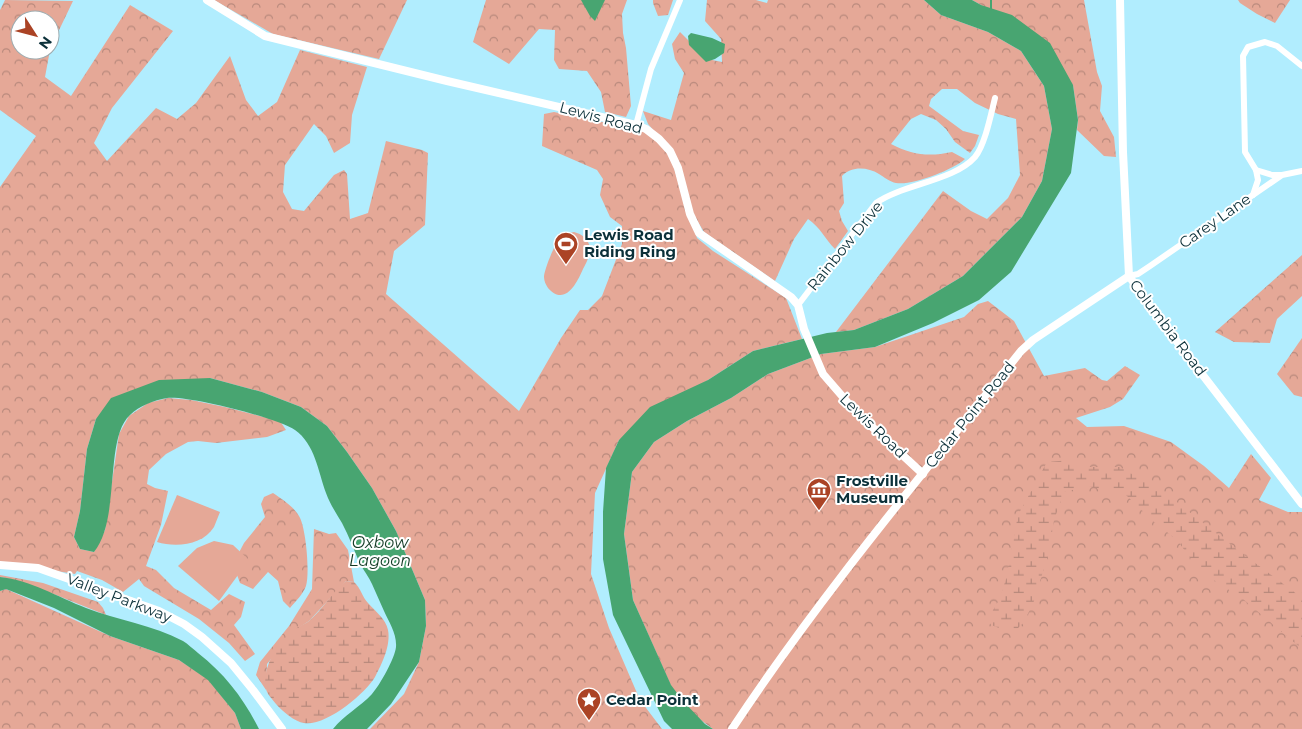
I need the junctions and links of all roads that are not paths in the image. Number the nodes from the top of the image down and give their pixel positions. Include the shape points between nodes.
1 (207, 0) edge
2 (680, 0) edge
3 (1120, 0) edge
4 (1302, 66) edge
5 (995, 98) dead end
6 (636, 125) junction
7 (1256, 170) junction
8 (1302, 171) edge
9 (1282, 175) junction
10 (1253, 195) junction
11 (1129, 276) junction
12 (798, 305) junction
13 (923, 474) junction
14 (1302, 504) edge
15 (0, 565) edge
16 (282, 729) edge
17 (732, 729) edge

1 - 6 street, Lewis Road via 265,36
2 - 6 street via 651,69
3 - 11 street, Columbia Road
4 - 7 street via 1277,46 1265,42 1248,47 1243,56 1245,152
5 - 12 street, Rainbow Drive via 976,156 945,175 888,195 876,203
6 - 12 street, Lewis Road via 646,129 670,151 699,233
7 - 9 street
7 - 10 street via 1258,180
8 - 9 street, Carey Lane
9 - 10 street, Carey Lane
10 - 11 street, Carey Lane via 1138,274
11 - 13 street, Cedar Point Road via 1021,351
11 - 14 street, Columbia Road
12 - 13 street, Lewis Road via 804,329 823,374 856,412
13 - 17 street, Cedar Point Road via 770,672
15 - 16 street, Valley Parkway via 38,568 143,605 184,624 243,677

